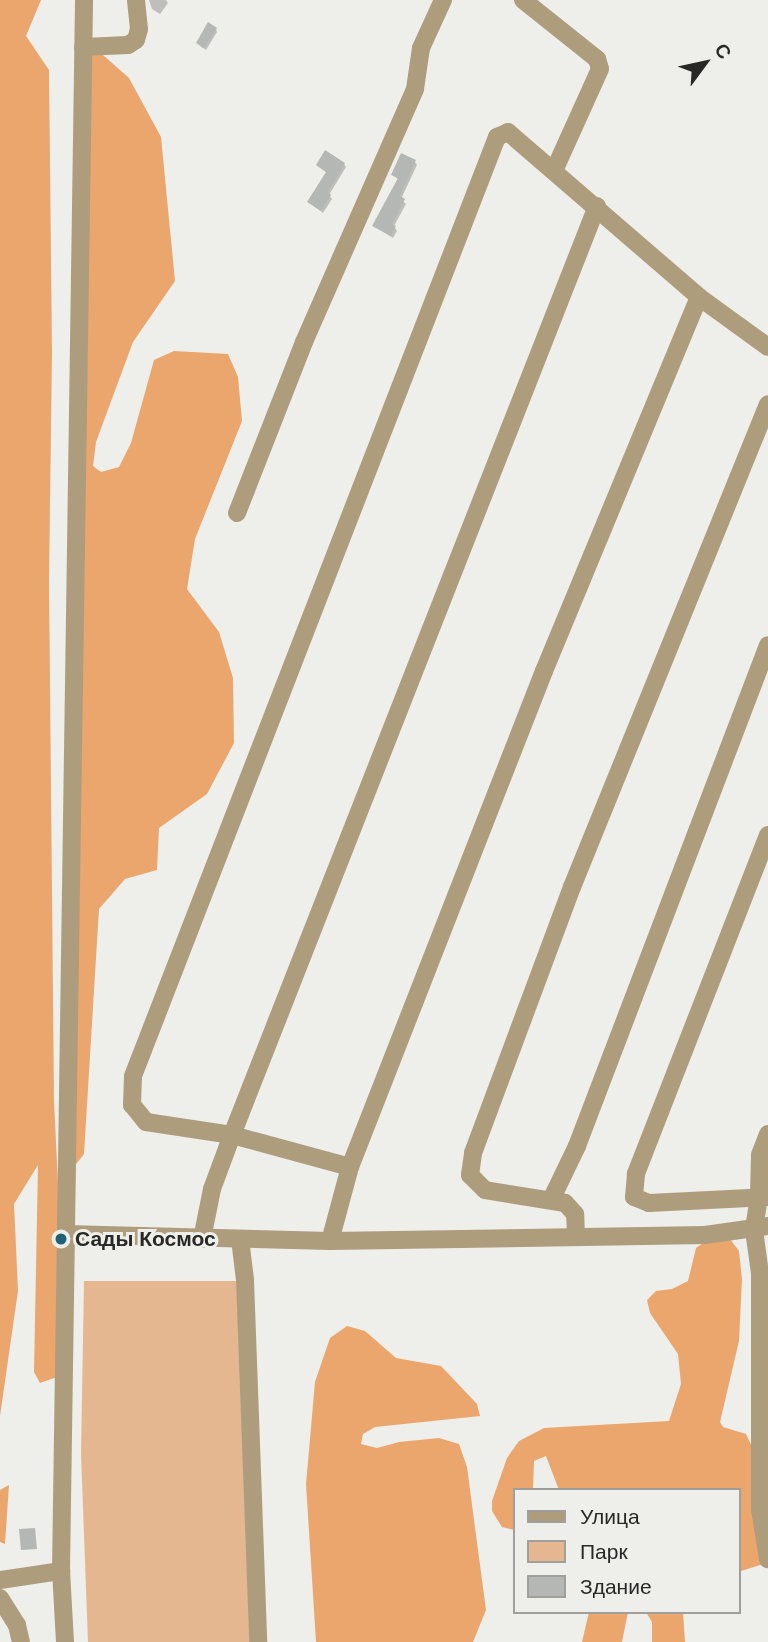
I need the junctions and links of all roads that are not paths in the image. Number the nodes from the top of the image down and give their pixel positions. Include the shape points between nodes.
1 (84, 0) edge
2 (136, 0) edge
3 (443, 0) edge
4 (523, 0) edge
5 (83, 47) junction
6 (554, 171) junction
7 (597, 206) junction
8 (699, 297) junction
9 (768, 347) edge
10 (768, 404) edge
11 (237, 513) dead end
12 (768, 645) edge
13 (768, 835) edge
14 (768, 1134) edge
15 (232, 1135) junction
16 (350, 1167) junction
17 (764, 1197) edge
18 (552, 1198) junction
19 (761, 1228) edge
20 (66, 1234) junction
21 (576, 1237) junction
22 (202, 1239) junction
23 (240, 1239) junction
24 (330, 1241) junction
25 (768, 1559) edge
26 (61, 1571) junction
27 (0, 1580) edge
28 (0, 1598) edge
29 (21, 1642) edge
30 (65, 1642) edge
31 (258, 1642) edge

1 - 5 street
2 - 5 street via 136,40 128,45
3 - 11 street via 421,48 415,89 304,342
4 - 6 street via 597,59 600,69
5 - 20 street
6 - 7 street
6 - 15 street via 508,132 497,137 132,1076 132,1105 146,1122
7 - 8 street
7 - 15 street
8 - 9 street
8 - 16 street via 544,671
10 - 18 street via 572,887 473,1153 470,1175 485,1190
12 - 18 street via 577,1146
13 - 17 street via 636,1174 634,1197 649,1203
14 - 17 street via 761,1155
15 - 16 street
15 - 22 street via 212,1189
16 - 24 street
17 - 19 street
18 - 21 street via 575,1214
19 - 21 street via 705,1235
19 - 25 street via 760,1509
20 - 22 street
20 - 26 street
21 - 24 street
22 - 23 street
23 - 24 street
23 - 31 street
26 - 27 street
26 - 30 street
28 - 29 street via 17,1625

